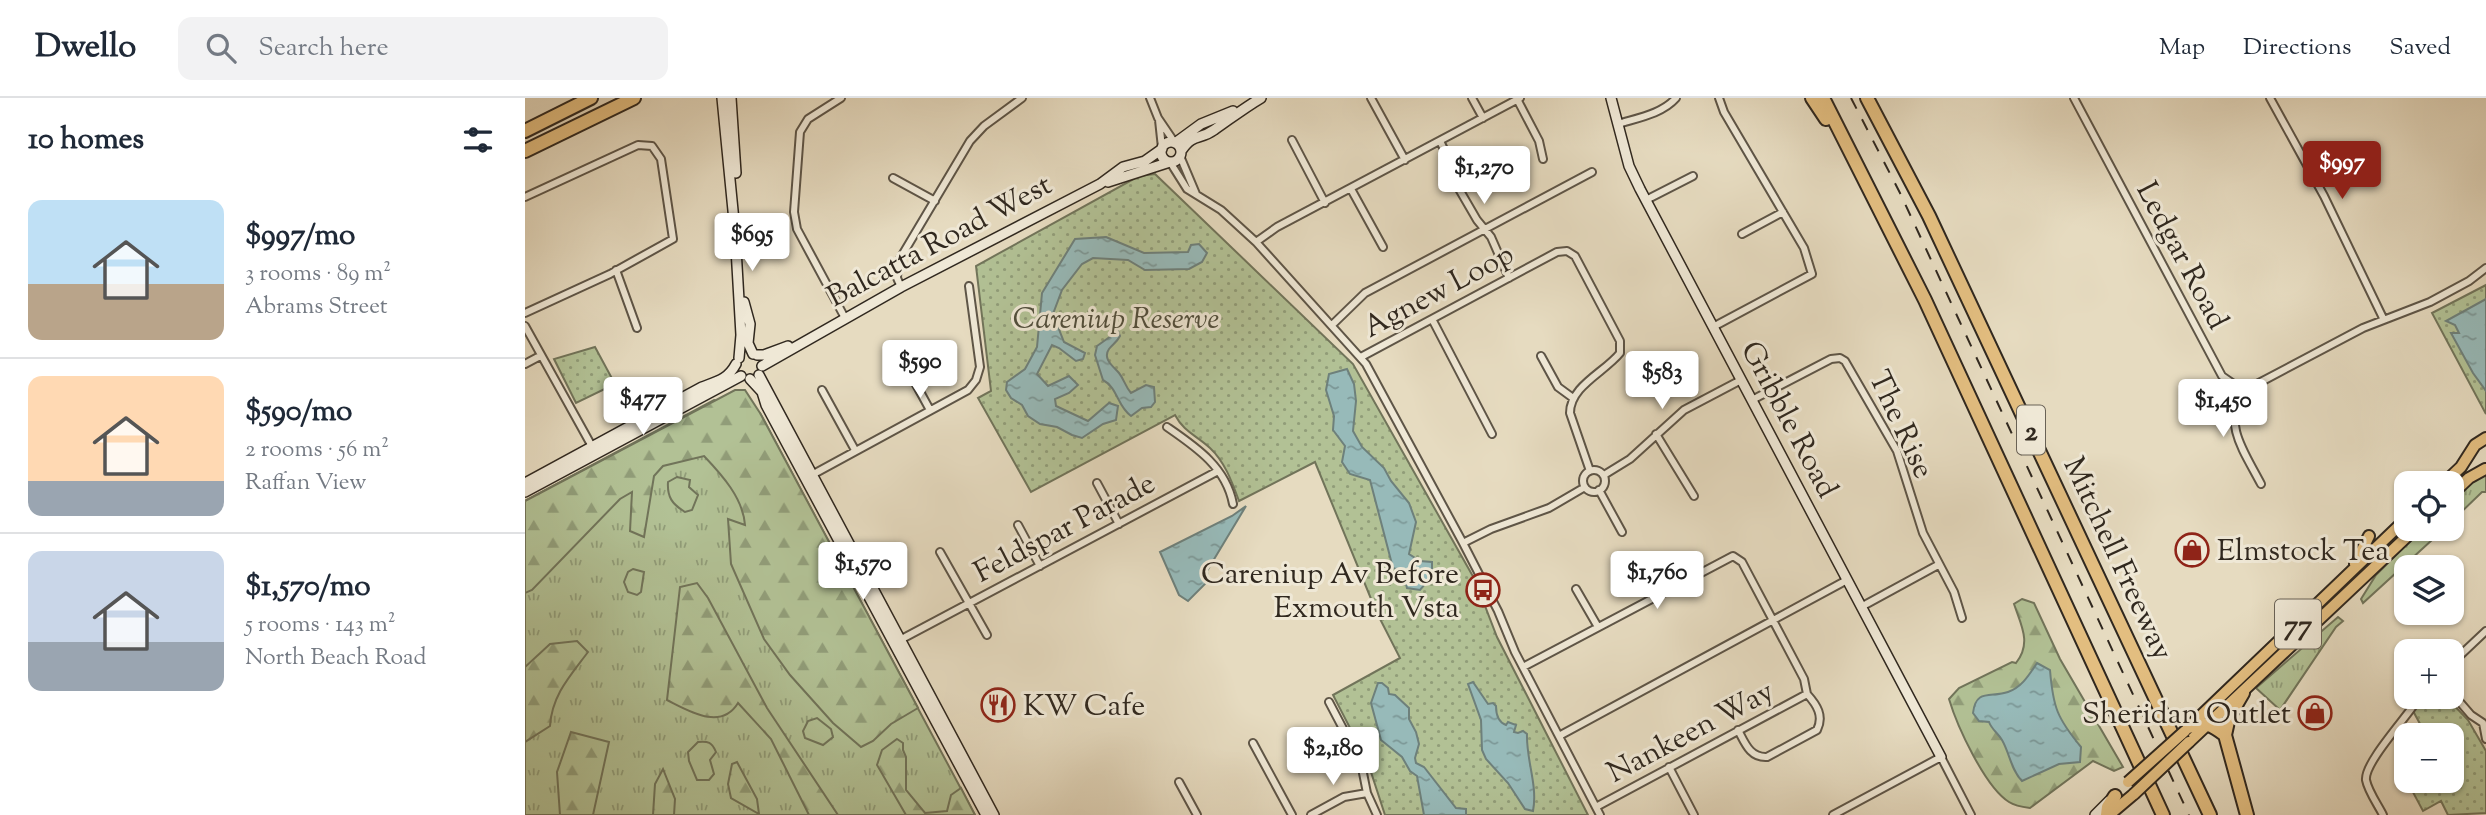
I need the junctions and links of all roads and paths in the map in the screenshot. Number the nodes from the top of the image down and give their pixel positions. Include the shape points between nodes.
1 (591, 98) edge
2 (634, 98) edge
3 (722, 98) edge
4 (731, 98) edge
5 (841, 98) edge
6 (1021, 98) edge
7 (1150, 98) edge
8 (1261, 98) edge
9 (1371, 98) edge
10 (1472, 98) edge
11 (1611, 98) edge
12 (1676, 98) edge
13 (1719, 98) edge
14 (1812, 98) edge
15 (1823, 98) edge
16 (1867, 98) edge
17 (2074, 98) edge
18 (2270, 98) edge
19 (1519, 99) edge
20 (1483, 117) junction
21 (1158, 118) junction
22 (1618, 124) junction
23 (525, 131) edge
24 (1292, 140) dead end
25 (1440, 141) junction
26 (1162, 148) junction
27 (1178, 148) junction
28 (525, 151) edge
29 (1543, 159) dead end
30 (1405, 160) junction
31 (1170, 162) junction
32 (1857, 162) junction
33 (1592, 172) dead end
34 (1693, 176) dead end
35 (893, 178) dead end
36 (1100, 184) junction
37 (1351, 189) junction
38 (1196, 194) junction
39 (525, 197) edge
40 (1646, 200) junction
41 (935, 201) junction
42 (1325, 203) junction
43 (1783, 212) junction
44 (1485, 229) junction
45 (1742, 234) dead end
46 (1256, 242) junction
47 (1383, 247) dead end
48 (2486, 268) edge
49 (616, 271) junction
50 (2486, 275) edge
51 (1509, 278) junction
52 (2469, 281) junction
53 (969, 286) dead end
54 (901, 287) junction
55 (525, 313) edge
56 (845, 318) junction
57 (2383, 318) junction
58 (1432, 319) junction
59 (1332, 326) junction
60 (525, 327) edge
61 (1713, 327) junction
62 (637, 328) dead end
63 (803, 341) junction
64 (896, 348) dead end
65 (755, 355) junction
66 (540, 356) junction
67 (1541, 356) dead end
68 (1361, 357) junction
69 (738, 361) junction
70 (525, 364) edge
71 (753, 374) junction
72 (1741, 380) junction
73 (2238, 387) junction
74 (822, 390) dead end
75 (1573, 398) junction
76 (1752, 400) junction
77 (930, 410) junction
78 (1167, 427) dead end
79 (1492, 434) dead end
80 (1656, 434) junction
81 (2486, 439) edge
82 (594, 450) junction
83 (855, 450) junction
84 (2472, 452) junction
85 (2485, 469) edge
86 (1218, 471) junction
87 (1590, 471) junction
88 (2455, 471) edge
89 (1604, 475) junction
90 (810, 476) junction
91 (525, 483) edge
92 (1097, 483) dead end
93 (2464, 483) edge
94 (2260, 484) dead end
95 (1585, 486) junction
96 (1599, 491) junction
97 (525, 492) edge
98 (1694, 496) dead end
99 (1233, 504) dead end
100 (1119, 524) junction
101 (1018, 525) dead end
102 (2394, 531) edge
103 (1622, 532) dead end
104 (2369, 536) dead end
105 (2402, 541) edge
106 (1463, 542) junction
107 (940, 552) dead end
108 (1938, 565) junction
109 (1040, 566) junction
110 (2348, 575) junction
111 (1847, 580) junction
112 (1576, 589) dead end
113 (969, 604) junction
114 (1861, 607) junction
115 (1962, 618) dead end
116 (1773, 619) junction
117 (1598, 627) junction
118 (2486, 631) edge
119 (987, 635) dead end
120 (897, 642) junction
121 (2464, 652) edge
122 (1523, 667) junction
123 (2243, 692) junction
124 (1807, 694) junction
125 (1329, 702) dead end
126 (2464, 707) edge
127 (2411, 709) edge
128 (2484, 722) edge
129 (2209, 724) junction
130 (1738, 730) junction
131 (2188, 733) junction
132 (1559, 736) junction
133 (2225, 736) junction
134 (2486, 738) edge
135 (1253, 743) dead end
136 (1941, 757) junction
137 (1668, 767) junction
138 (1179, 782) dead end
139 (1367, 793) junction
140 (2115, 796) junction
141 (1596, 807) junction
142 (986, 815) edge
143 (994, 815) edge
144 (1197, 815) edge
145 (1292, 815) edge
146 (1311, 815) edge
147 (1377, 815) edge
148 (1600, 815) edge
149 (1694, 815) edge
150 (1833, 815) edge
151 (1971, 815) edge
152 (2095, 815) edge
153 (2108, 815) edge
154 (2162, 815) edge
155 (2210, 815) edge
156 (2247, 815) edge
157 (2383, 815) edge

1 - 23 highway
2 - 28 highway
3 - 69 main road via 741,335
4 - 65 main road via 742,281 750,324 748,343
5 - 56 street via 808,118 800,132 794,212 797,229
6 - 41 street via 976,133
7 - 21 street
8 - 27 main road via 1210,133
9 - 30 street
10 - 20 street
11 - 22 main road, Gribble Road
12 - 22 street via 1659,110
13 - 43 street
14 - 32 highway
15 - 32 highway, 2
16 - 155 highway, Mitchell Freeway / 2 via 1929,216
17 - 73 street, Ledgar Road via 2222,376
18 - 57 street
19 - 20 street
19 - 29 street
20 - 25 street
21 - 26 street
21 - 27 street
22 - 40 main road, Gribble Road via 1629,166
24 - 42 street
25 - 30 street
25 - 44 street via 1463,198
26 - 27 main road via 1167,143
26 - 31 main road via 1163,158
26 - 36 main road, Balcatta Road West
27 - 31 main road via 1177,160
27 - 38 street
30 - 37 street
31 - 36 main road, Balcatta Road West
31 - 38 street via 1187,189
32 - 154 highway, 2
33 - 44 street
34 - 40 street
35 - 41 street
36 - 54 main road, Balcatta Road West
37 - 42 street
37 - 47 street
38 - 46 street
39 - 49 street via 638,145 652,146 661,159 673,239
40 - 61 main road, Gribble Road
41 - 54 street via 898,262
42 - 46 street
43 - 45 street
43 - 61 street via 1804,248 1812,274
44 - 51 street
44 - 59 street via 1365,293
46 - 59 street
48 - 52 street
49 - 55 street
49 - 62 street
50 - 52 street
51 - 58 street, Agnew Loop
51 - 75 street, Agnew Loop via 1557,251 1575,256 1620,341 1620,353
52 - 57 street via 2430,302
53 - 77 street via 980,367 977,380 968,390
54 - 56 main road, Balcatta Road West
56 - 63 main road, Balcatta Road West
57 - 73 street via 2257,384
58 - 68 street, Agnew Loop
58 - 79 street
59 - 68 street
60 - 66 street
61 - 72 main road, Gribble Road
63 - 65 main road, Balcatta Road West
63 - 71 main road, Balcatta Road West
64 - 77 street
65 - 69 main road, Balcatta Road West via 746,354
65 - 71 main road
66 - 70 street
66 - 82 street
67 - 75 street via 1558,387
68 - 106 street
69 - 71 main road
69 - 82 main road via 721,380
71 - 82 main road, Balcatta Road West
71 - 90 main road
72 - 76 main road, Gribble Road
72 - 80 street via 1684,410
73 - 94 street via 2234,429
74 - 83 street
75 - 87 street via 1570,413
76 - 108 street, The Rise via 1827,360 1843,359 1896,451
76 - 111 main road, Gribble Road
77 - 83 street
78 - 86 street via 1210,458
80 - 89 street via 1630,459
80 - 98 street
81 - 84 main road
82 - 91 main road
82 - 97 main road
83 - 90 street
84 - 85 main road via 2475,463
84 - 88 main road
85 - 93 main road
86 - 99 street
86 - 100 street, Feldspar Parade
87 - 89 street
87 - 95 street via 1584,476
89 - 96 street
90 - 120 main road
92 - 100 street
95 - 96 street
95 - 106 street via 1549,508
96 - 103 street
100 - 109 street, Feldspar Parade
101 - 109 street
102 - 110 main road, 77
104 - 110 main road
105 - 123 main road, 77
106 - 122 street
107 - 113 street
108 - 114 street
108 - 115 street
109 - 113 street, Feldspar Parade
110 - 131 main road, 77
111 - 114 main road, Gribble Road
111 - 116 street
112 - 117 street
113 - 119 street
113 - 120 street, Feldspar Parade
114 - 136 main road, Gribble Road
116 - 117 street, Nankeen Way via 1742,562 1733,556
116 - 124 street, Nankeen Way
116 - 132 street
117 - 122 street
118 - 121 street
120 - 142 main road
120 - 143 main road
122 - 132 street
123 - 129 main road, 77
123 - 133 highway
124 - 130 street, Nankeen Way
124 - 130 street via 1821,715 1817,730 1767,757 1751,753
125 - 139 street via 1361,763
126 - 128 street
127 - 157 street via 2367,774
128 - 134 street
129 - 131 highway
129 - 133 highway
130 - 137 street, Nankeen Way
131 - 140 main road, 77, bridge
131 - 153 main road, 77, bridge via 2134,794
132 - 141 street
133 - 156 highway
135 - 145 street
136 - 150 street
136 - 151 street
137 - 141 street, Nankeen Way
137 - 149 street
138 - 144 street
139 - 146 street via 1344,797
139 - 147 street
140 - 152 main road, 77
140 - 153 highway
141 - 148 street

